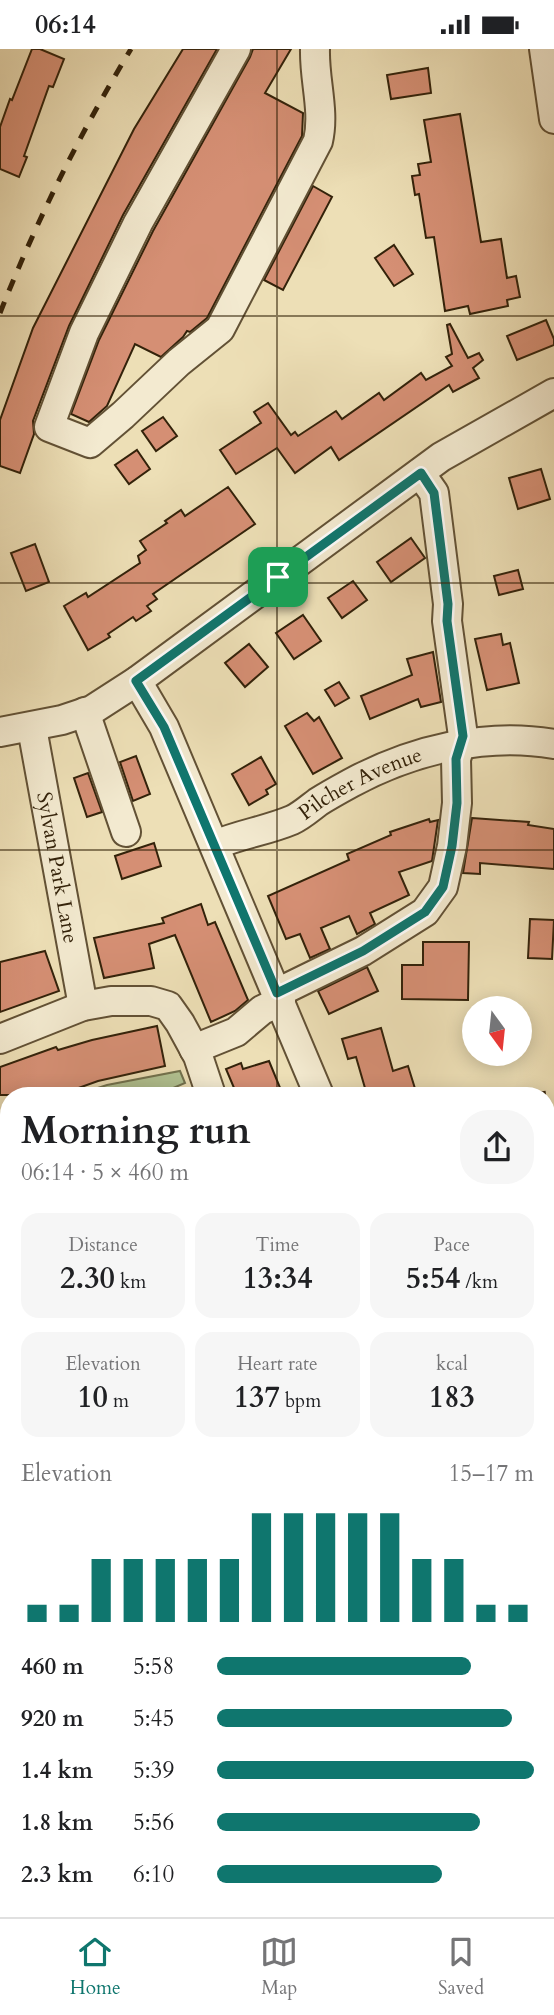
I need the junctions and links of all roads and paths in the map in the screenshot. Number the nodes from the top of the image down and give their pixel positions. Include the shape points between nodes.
1 (236, 49) edge
2 (315, 49) edge
3 (544, 49) edge
4 (554, 119) edge
5 (554, 394) edge
6 (421, 473) junction
7 (136, 681) junction
8 (85, 712) junction
9 (32, 728) junction
10 (0, 732) edge
11 (554, 744) edge
12 (460, 746) junction
13 (126, 832) dead end
14 (215, 845) junction
15 (279, 997) junction
16 (83, 1006) junction
17 (0, 1039) edge
18 (194, 1049) junction
19 (208, 1087) edge
20 (316, 1087) edge

1 - 2 street via 120,259 84,333 49,427 90,443 220,329 318,141 322,125
3 - 4 street
5 - 6 street
6 - 7 street
6 - 12 street via 434,493 463,736
7 - 8 street
7 - 14 street via 164,727
8 - 9 street
8 - 13 street
9 - 10 street
9 - 16 street, Sylvan Park Lane
11 - 12 street, Pilcher Avenue via 506,739
12 - 14 street, Pilcher Avenue via 389,764 295,819
12 - 15 street via 452,846 443,887 425,912
14 - 15 street
15 - 18 street via 236,1031
15 - 20 street
16 - 17 street
16 - 18 street via 151,1000 168,1006
18 - 19 street

